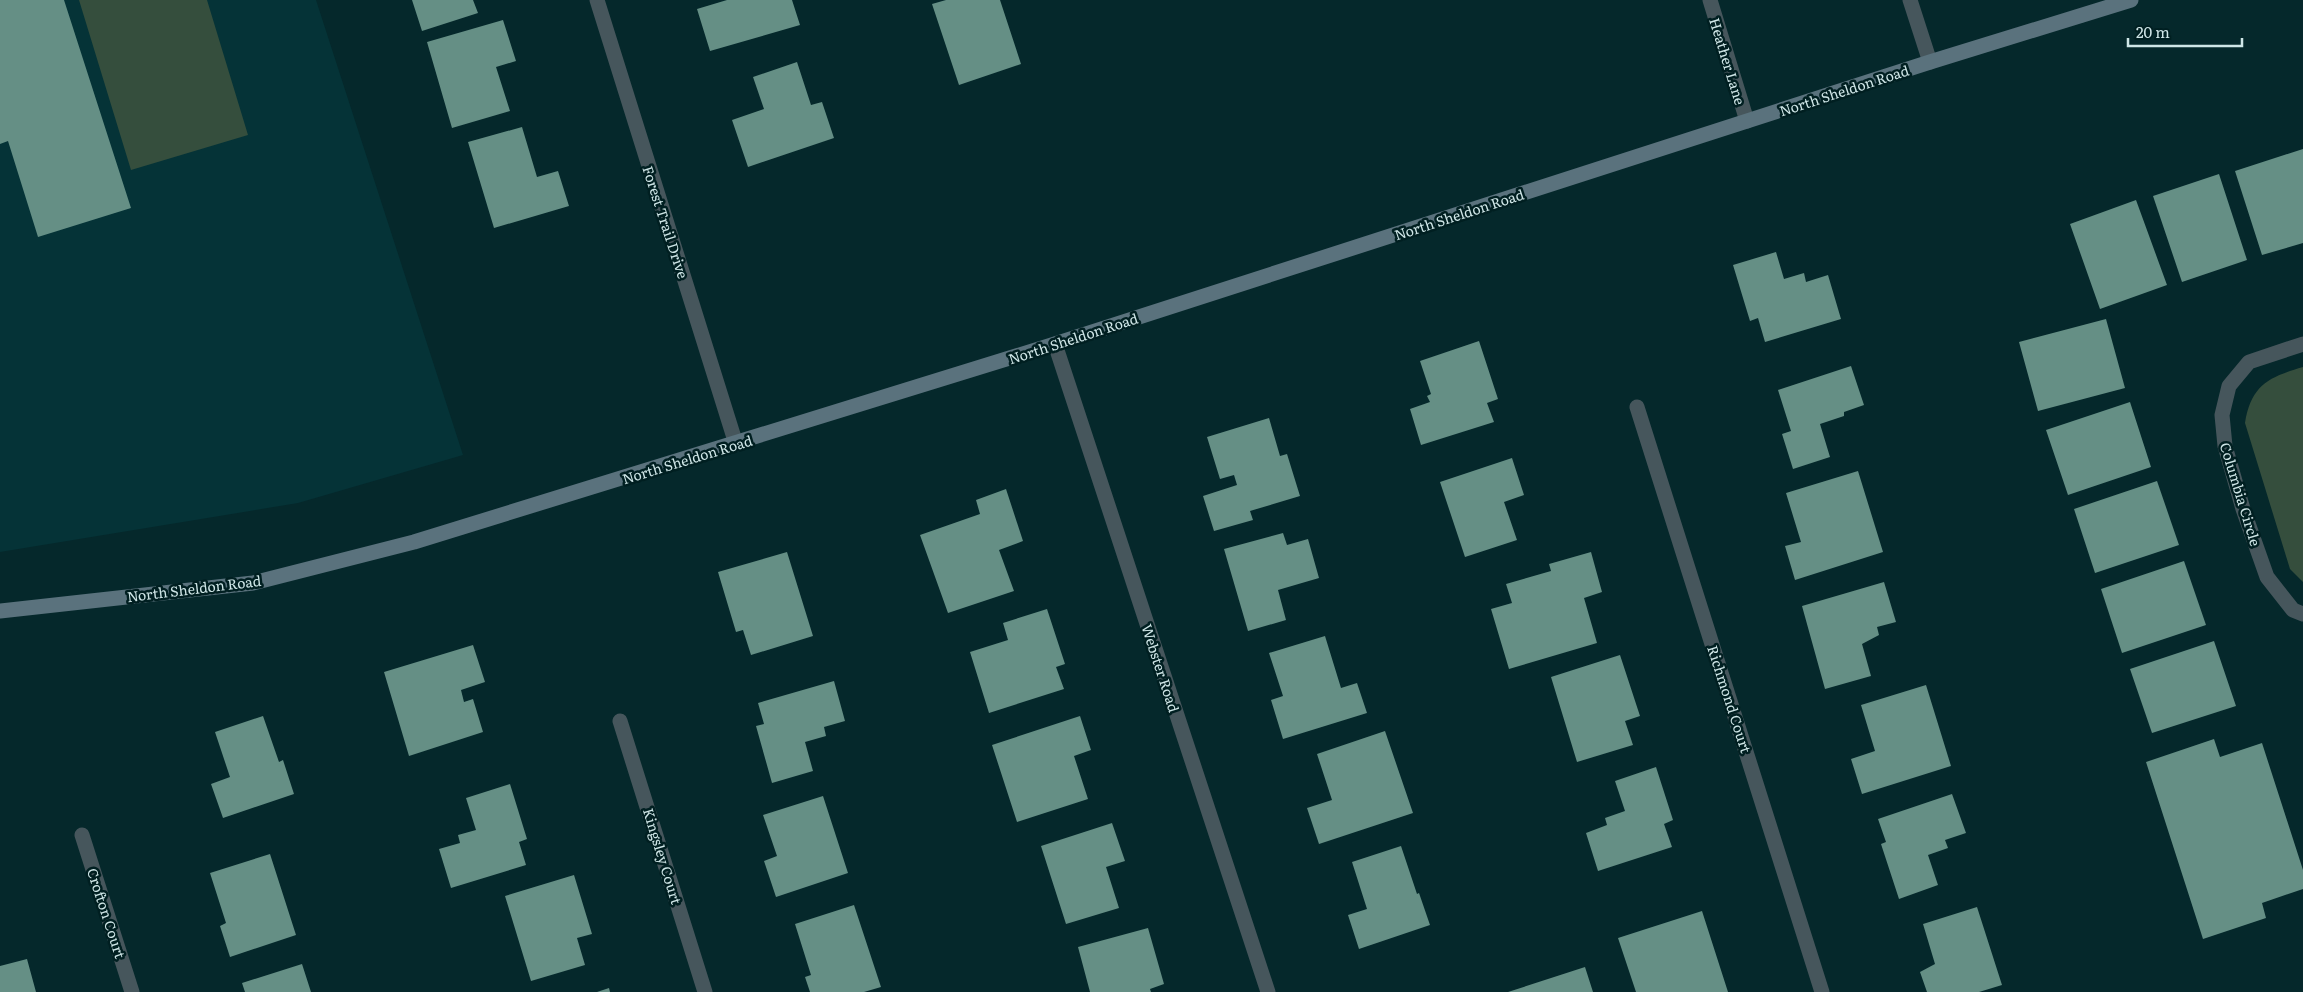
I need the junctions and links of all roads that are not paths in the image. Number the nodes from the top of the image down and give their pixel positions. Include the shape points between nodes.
1 (596, 0) edge
2 (1710, 0) edge
3 (1910, 0) edge
4 (2132, 0) edge
5 (1930, 62) junction
6 (1747, 121) junction
7 (1055, 344) junction
8 (2303, 344) edge
9 (1637, 407) dead end
10 (736, 444) junction
11 (0, 611) edge
12 (2303, 614) edge
13 (620, 721) dead end
14 (82, 835) dead end
15 (132, 992) edge
16 (705, 992) edge
17 (1268, 992) edge
18 (1822, 992) edge

1 - 10 street, Forest Trail Drive
2 - 6 street, Heather Lane
3 - 5 street
4 - 5 main road, North Sheldon Road
5 - 6 main road, North Sheldon Road
6 - 7 main road, North Sheldon Road
7 - 10 main road, North Sheldon Road
7 - 17 street, Webster Road
8 - 12 street, Columbia Circle via 2249,362 2229,386 2222,415 2224,446 2267,577 2293,610
9 - 18 street, Richmond Court
10 - 11 main road, North Sheldon Road via 414,542 253,583
13 - 16 street, Kingsley Court
14 - 15 street, Crofton Court

